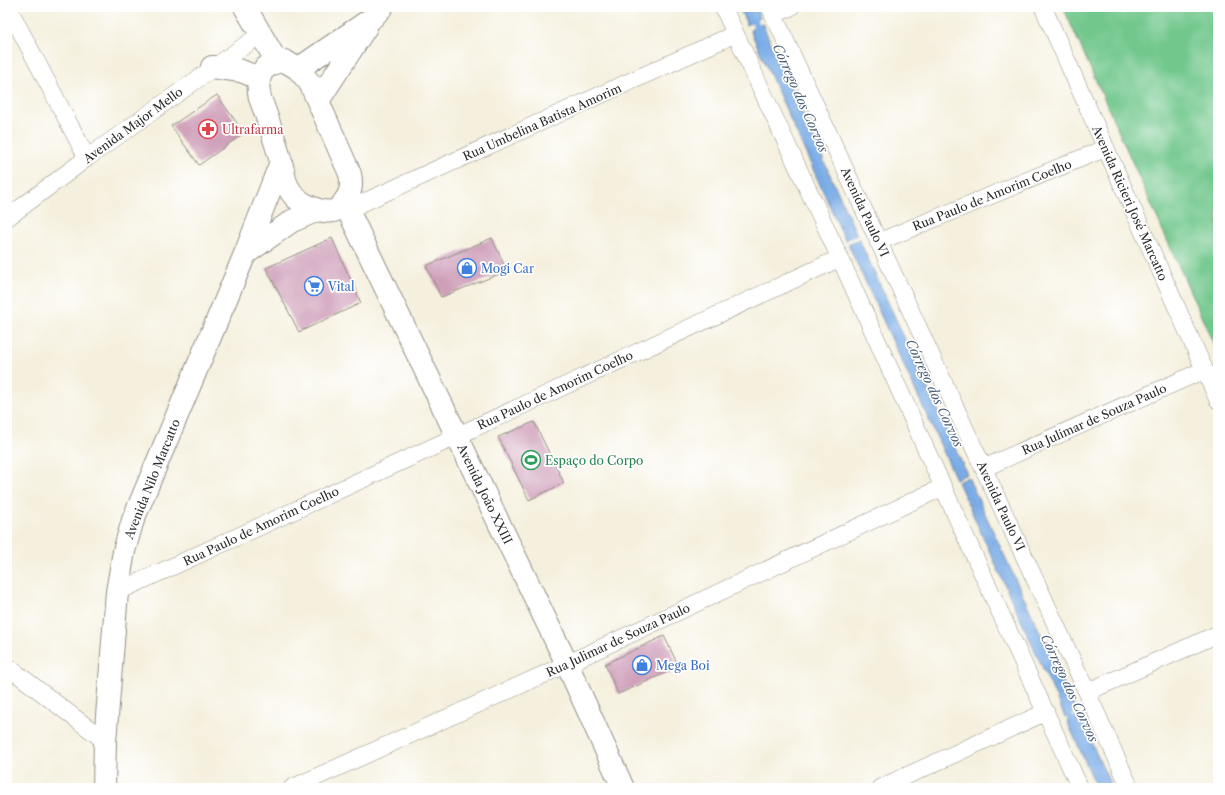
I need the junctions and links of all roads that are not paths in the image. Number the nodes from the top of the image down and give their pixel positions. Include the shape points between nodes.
1 (8, 7) edge
2 (245, 7) edge
3 (723, 7) edge
4 (791, 7) edge
5 (1043, 7) edge
6 (771, 11) edge
7 (376, 13) edge
8 (261, 34) junction
9 (735, 34) junction
10 (278, 62) junction
11 (212, 67) junction
12 (298, 69) junction
13 (259, 78) junction
14 (318, 101) junction
15 (1106, 148) junction
16 (87, 158) junction
17 (282, 162) junction
18 (346, 206) junction
19 (318, 210) junction
20 (7, 218) edge
21 (878, 242) junction
22 (245, 254) junction
23 (840, 258) junction
24 (1204, 370) junction
25 (1218, 400) edge
26 (457, 436) junction
27 (984, 468) junction
28 (943, 487) junction
29 (117, 592) junction
30 (1218, 634) edge
31 (567, 664) junction
32 (7, 666) edge
33 (1087, 692) junction
34 (1046, 712) junction
35 (105, 740) junction
36 (104, 788) edge
37 (292, 788) edge
38 (623, 788) edge
39 (880, 788) edge
40 (1080, 788) edge
41 (1130, 788) edge

1 - 16 street
2 - 8 street
3 - 9 street
4 - 6 street
5 - 15 street, Avenida Ricieri José Marcatto
6 - 21 street, Avenida Paulo VI
7 - 12 street
7 - 14 street
8 - 10 street
8 - 11 street, Avenida Major Mello
9 - 18 street, Rua Umbelina Batista Amorim
9 - 23 street
10 - 12 street via 285,61
10 - 13 street via 266,68
11 - 13 street via 241,71
11 - 16 street, Avenida Major Mello
12 - 14 street via 310,83
13 - 17 street via 260,98
14 - 18 street via 350,174 352,188
15 - 21 street, Rua Paulo de Amorim Coelho
15 - 24 street, Avenida Ricieri José Marcatto
16 - 20 street, Avenida Major Mello
17 - 19 street via 287,185 296,198
17 - 22 street, Avenida Nilo Marcatto
18 - 19 street via 326,212
18 - 26 street, Avenida João XXIII
19 - 22 street via 292,221
21 - 27 street, Avenida Paulo VI
22 - 29 street, Avenida Nilo Marcatto via 133,520
23 - 26 street, Rua Paulo de Amorim Coelho
23 - 28 street
24 - 25 street, Avenida Ricieri José Marcatto
24 - 27 street, Rua Julimar de Souza Paulo
26 - 29 street, Rua Paulo de Amorim Coelho
26 - 31 street, Avenida João XXIII
27 - 33 street, Avenida Paulo VI
28 - 31 street, Rua Julimar de Souza Paulo
28 - 34 street
29 - 35 street, Avenida Nilo Marcatto
30 - 33 street
31 - 37 street, Rua Julimar de Souza Paulo
31 - 38 street, Avenida João XXIII
32 - 35 street
33 - 41 street, Avenida Paulo VI
34 - 39 street
34 - 40 street
35 - 36 street, Avenida Nilo Marcatto

